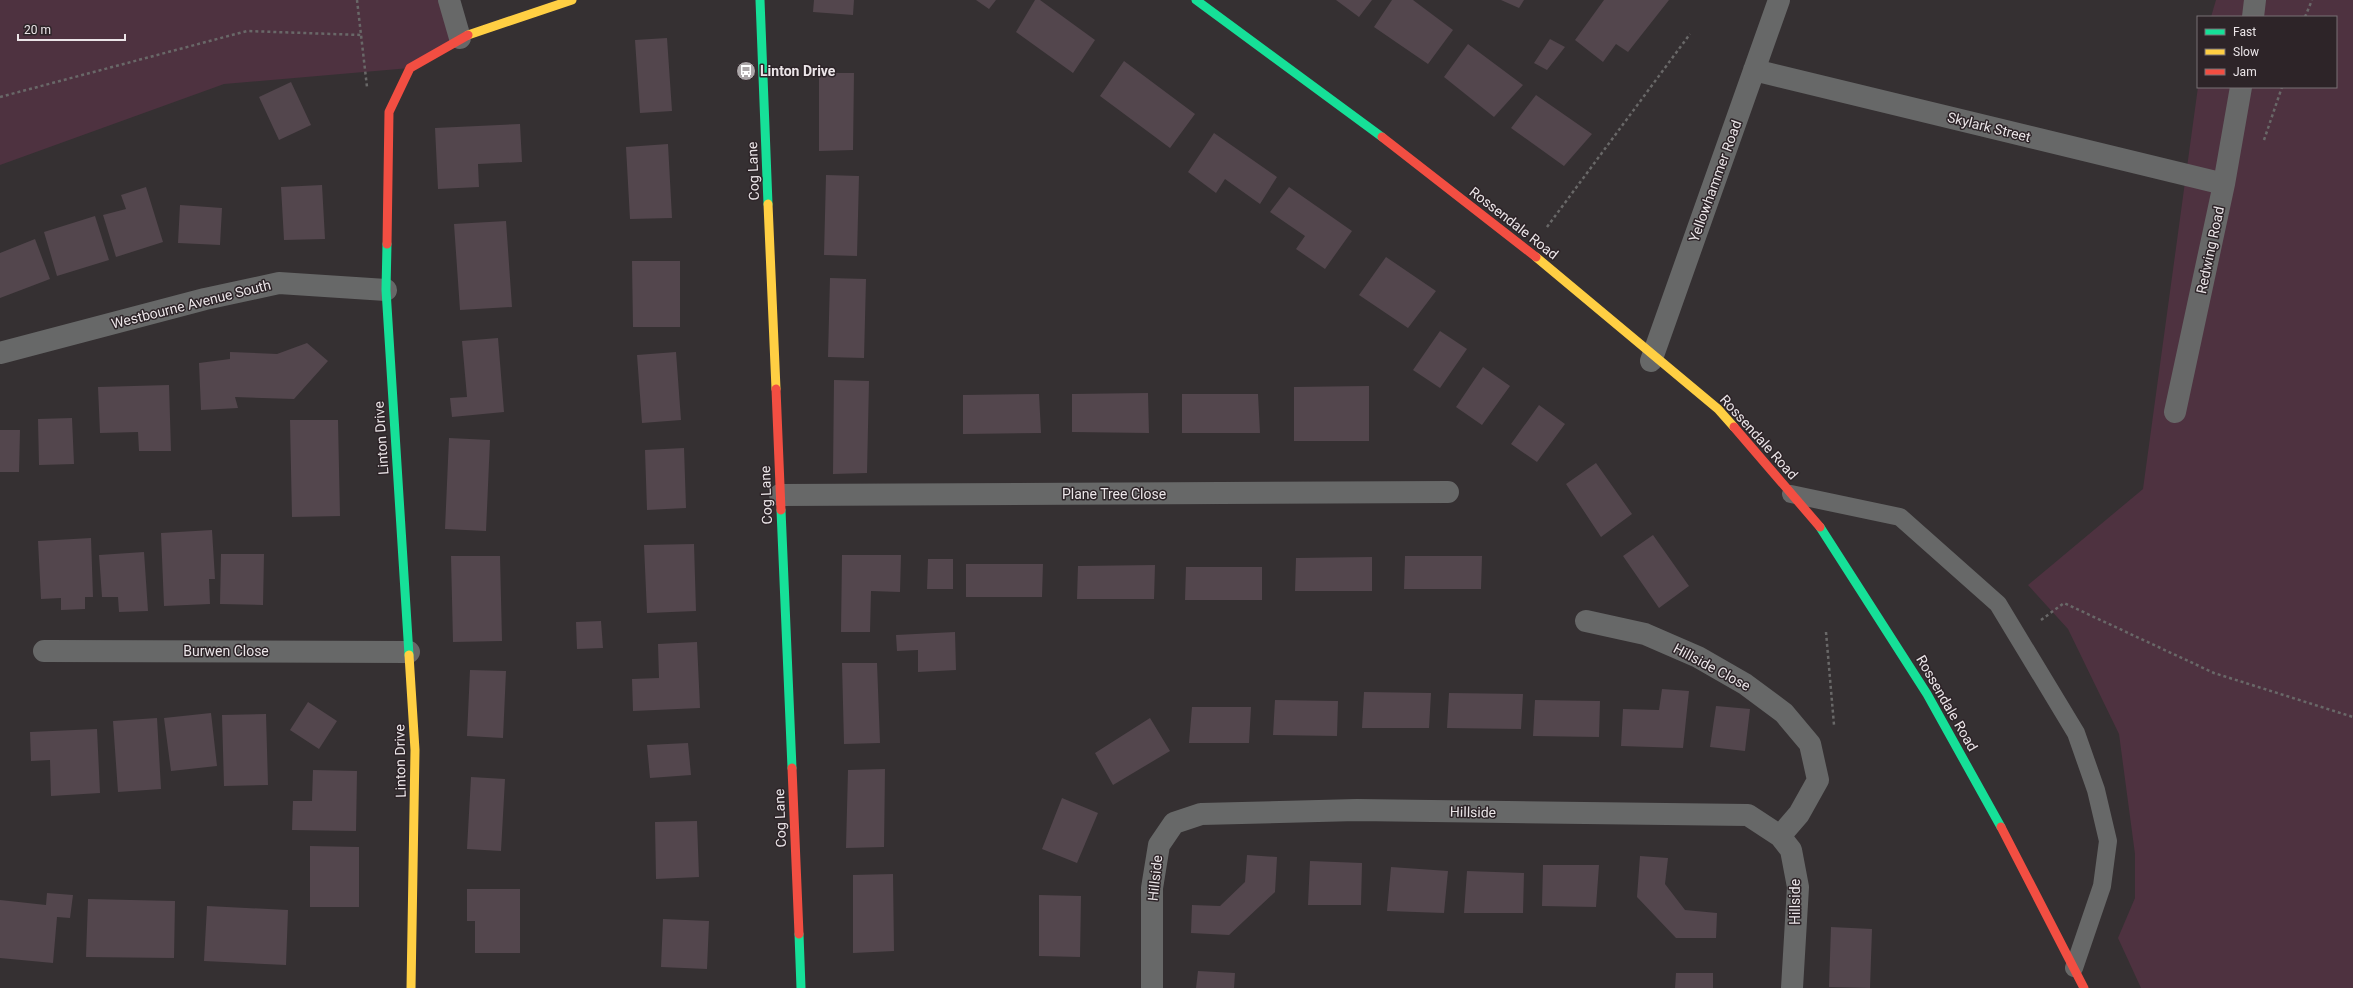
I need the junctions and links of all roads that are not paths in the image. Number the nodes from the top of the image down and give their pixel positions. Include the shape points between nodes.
1 (449, 0) edge
2 (572, 0) edge
3 (760, 0) edge
4 (1196, 0) edge
5 (1779, 0) edge
6 (2255, 0) edge
7 (2253, 16) edge
8 (460, 38) junction
9 (1754, 70) junction
10 (2241, 88) edge
11 (2224, 184) junction
12 (386, 290) junction
13 (0, 353) edge
14 (1652, 358) junction
15 (2175, 412) dead end
16 (1448, 492) dead end
17 (1791, 494) junction
18 (780, 495) junction
19 (1586, 621) dead end
20 (44, 651) dead end
21 (409, 652) junction
22 (1780, 836) junction
23 (2074, 968) junction
24 (411, 988) edge
25 (801, 988) edge
26 (1152, 988) edge
27 (1792, 988) edge
28 (2084, 988) edge

1 - 8 street
2 - 8 main road, Linton Drive
3 - 18 main road, Cog Lane
4 - 14 main road, Rossendale Road via 1375,132 1529,252
5 - 9 street, Yellowhammer Road
6 - 7 street
8 - 12 main road, Linton Drive via 410,68 389,112
9 - 11 street, Skylark Street
9 - 14 street, Yellowhammer Road
10 - 11 street, Redwing Road
11 - 15 street, Redwing Road
12 - 13 street, Westbourne Avenue South via 279,283 205,299
12 - 21 main road, Linton Drive
14 - 17 main road, Rossendale Road via 1718,409
16 - 18 street, Plane Tree Close
17 - 23 main road, Rossendale Road via 1821,528 1927,694 2020,862
17 - 23 lane via 1900,517 1998,604 2076,733 2096,790 2108,841 2102,886
18 - 25 main road, Cog Lane
19 - 22 street, Hillside Close via 1645,634 1698,657 1746,684 1784,713 1810,744 1818,780 1799,814
20 - 21 street, Burwen Close
21 - 24 main road, Linton Drive via 415,750
22 - 26 street, Hillside via 1748,815 1357,810 1201,814 1174,823 1158,846 1152,888
22 - 27 street, Hillside via 1792,850 1798,887
23 - 28 main road, Rossendale Road

